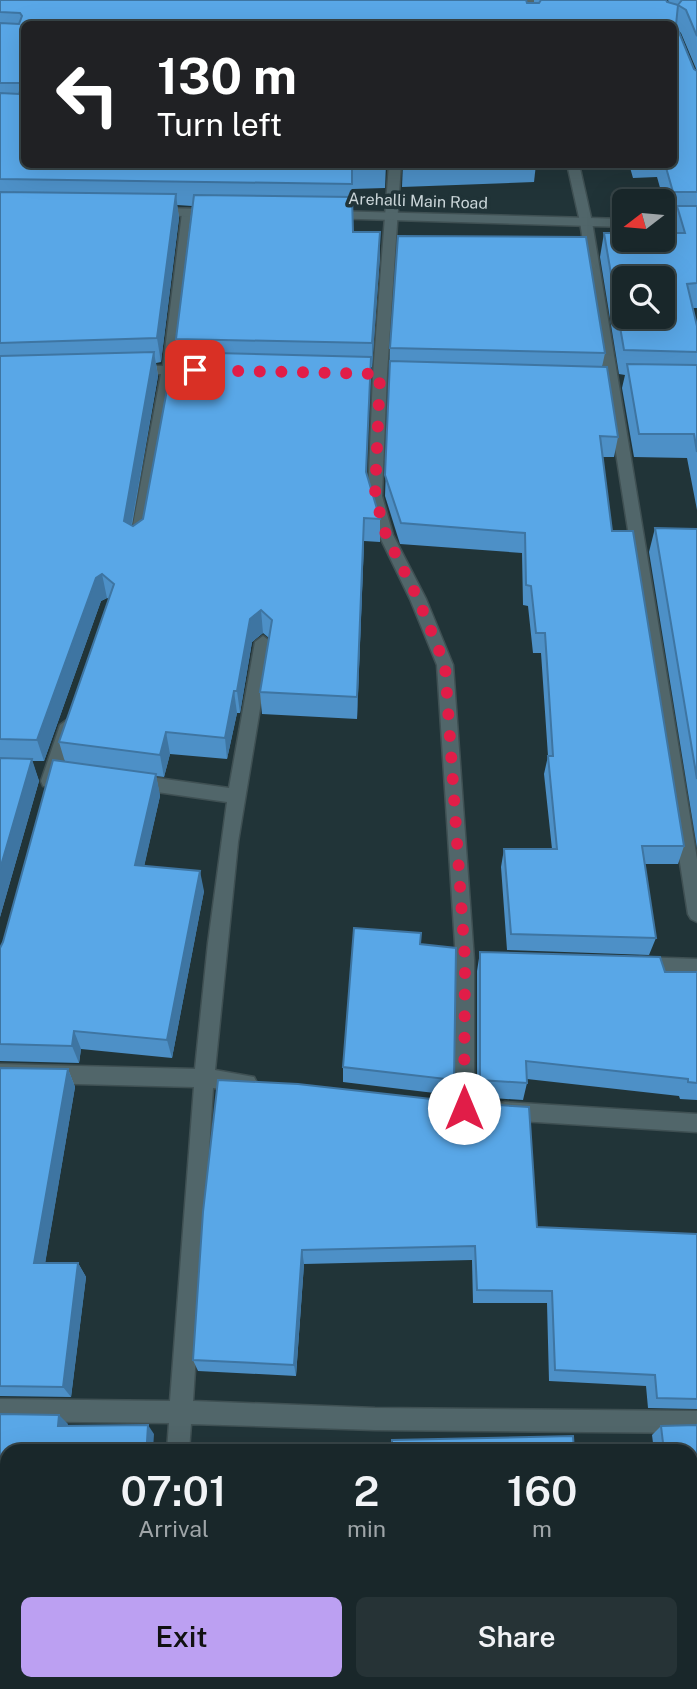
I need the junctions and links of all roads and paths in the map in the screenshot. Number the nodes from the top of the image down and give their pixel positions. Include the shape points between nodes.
1 (580, 0) edge
2 (524, 5) edge
3 (395, 168) edge
4 (574, 168) edge
5 (148, 212) edge
6 (188, 213) junction
7 (229, 214) edge
8 (324, 215) edge
9 (392, 215) junction
10 (586, 222) junction
11 (612, 223) edge
12 (676, 223) edge
13 (697, 223) edge
14 (169, 369) junction
15 (208, 370) edge
16 (117, 371) edge
17 (137, 542) edge
18 (263, 642) dead end
19 (74, 708) edge
20 (117, 780) edge
21 (45, 796) edge
22 (235, 796) junction
23 (697, 915) edge
24 (615, 964) edge
25 (697, 967) edge
26 (0, 1073) edge
27 (204, 1078) junction
28 (273, 1086) edge
29 (697, 1123) edge
30 (0, 1410) edge
31 (181, 1412) junction
32 (697, 1422) edge
33 (179, 1444) edge

1 - 2 street
3 - 9 street
4 - 10 street
5 - 6 street
6 - 7 street
6 - 14 street
8 - 9 street, Arehalli Main Road
9 - 10 street, Arehalli Main Road
9 - 29 street via 375,496 386,535 445,665 472,960 471,1108
10 - 11 street, Arehalli Main Road
10 - 23 street
12 - 13 street
14 - 15 street
14 - 16 street
14 - 17 street
18 - 22 street
19 - 21 street
20 - 22 street
22 - 27 street
24 - 25 street
26 - 27 street
27 - 28 street
27 - 31 street
30 - 31 street
31 - 32 street
31 - 33 street

